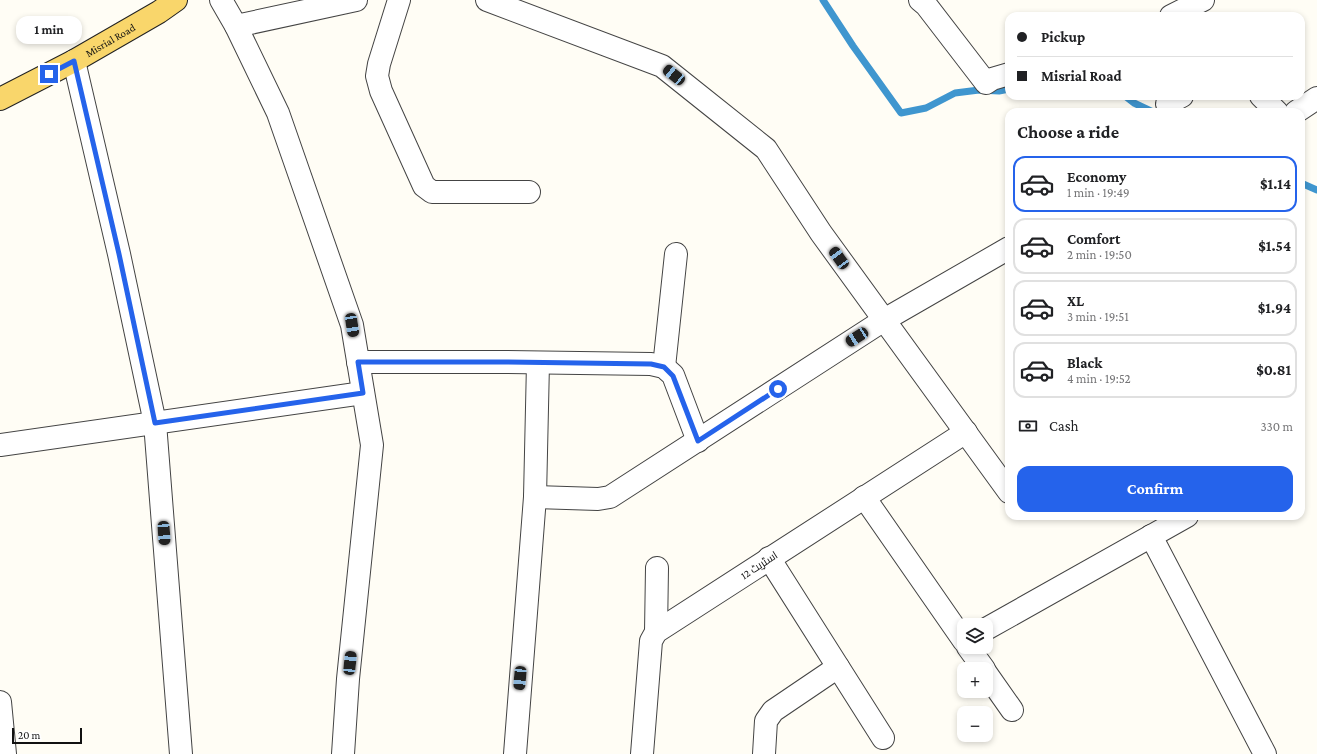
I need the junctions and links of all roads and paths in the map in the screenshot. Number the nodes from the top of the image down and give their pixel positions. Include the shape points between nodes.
1 (176, 0) edge
2 (221, 0) edge
3 (356, 0) edge
4 (399, 0) edge
5 (486, 0) edge
6 (920, 0) edge
7 (1203, 0) edge
8 (1179, 12) edge
9 (236, 26) junction
10 (74, 61) junction
11 (1005, 75) edge
12 (0, 99) edge
13 (1264, 100) edge
14 (1273, 108) edge
15 (529, 192) dead end
16 (1005, 250) edge
17 (676, 254) dead end
18 (884, 320) junction
19 (358, 362) junction
20 (538, 363) junction
21 (664, 367) junction
22 (363, 393) junction
23 (155, 423) junction
24 (966, 432) junction
25 (698, 441) junction
26 (0, 445) edge
27 (1005, 486) edge
28 (535, 497) junction
29 (864, 498) junction
30 (1175, 520) edge
31 (1151, 536) junction
32 (770, 558) junction
33 (657, 568) dead end
34 (993, 625) edge
35 (957, 631) edge
36 (656, 632) junction
37 (838, 666) junction
38 (993, 683) edge
39 (0, 702) edge
40 (1012, 710) dead end
41 (884, 738) dead end
42 (4, 754) edge
43 (181, 754) edge
44 (343, 754) edge
45 (514, 754) edge
46 (642, 754) edge
47 (764, 754) edge
48 (1265, 754) edge

1 - 10 main road, Misrial Road
2 - 9 street
3 - 9 street
4 - 15 street via 377,76 381,91 424,186 432,192
5 - 18 street via 662,66 766,149 821,233
6 - 11 street via 986,82
7 - 8 street
9 - 19 street via 278,113 352,325
10 - 12 main road, Misrial Road
10 - 23 street
13 - 14 street
16 - 18 street
17 - 21 street
18 - 24 street
18 - 25 street
19 - 20 street
19 - 22 street
20 - 21 street via 651,364
20 - 28 street
21 - 25 street via 673,376
22 - 23 street
22 - 44 street via 372,445
23 - 26 street
23 - 43 street
24 - 27 street
24 - 29 street, اسٹریٹ 12
25 - 28 street via 610,498
28 - 45 street
29 - 32 street, اسٹریٹ 12
29 - 35 street
30 - 31 street
31 - 34 street
31 - 48 street
32 - 36 street, اسٹریٹ 12
32 - 37 street
33 - 36 street
36 - 46 street via 651,641
37 - 41 street
37 - 47 street via 773,711 766,721
38 - 40 street
39 - 42 street

